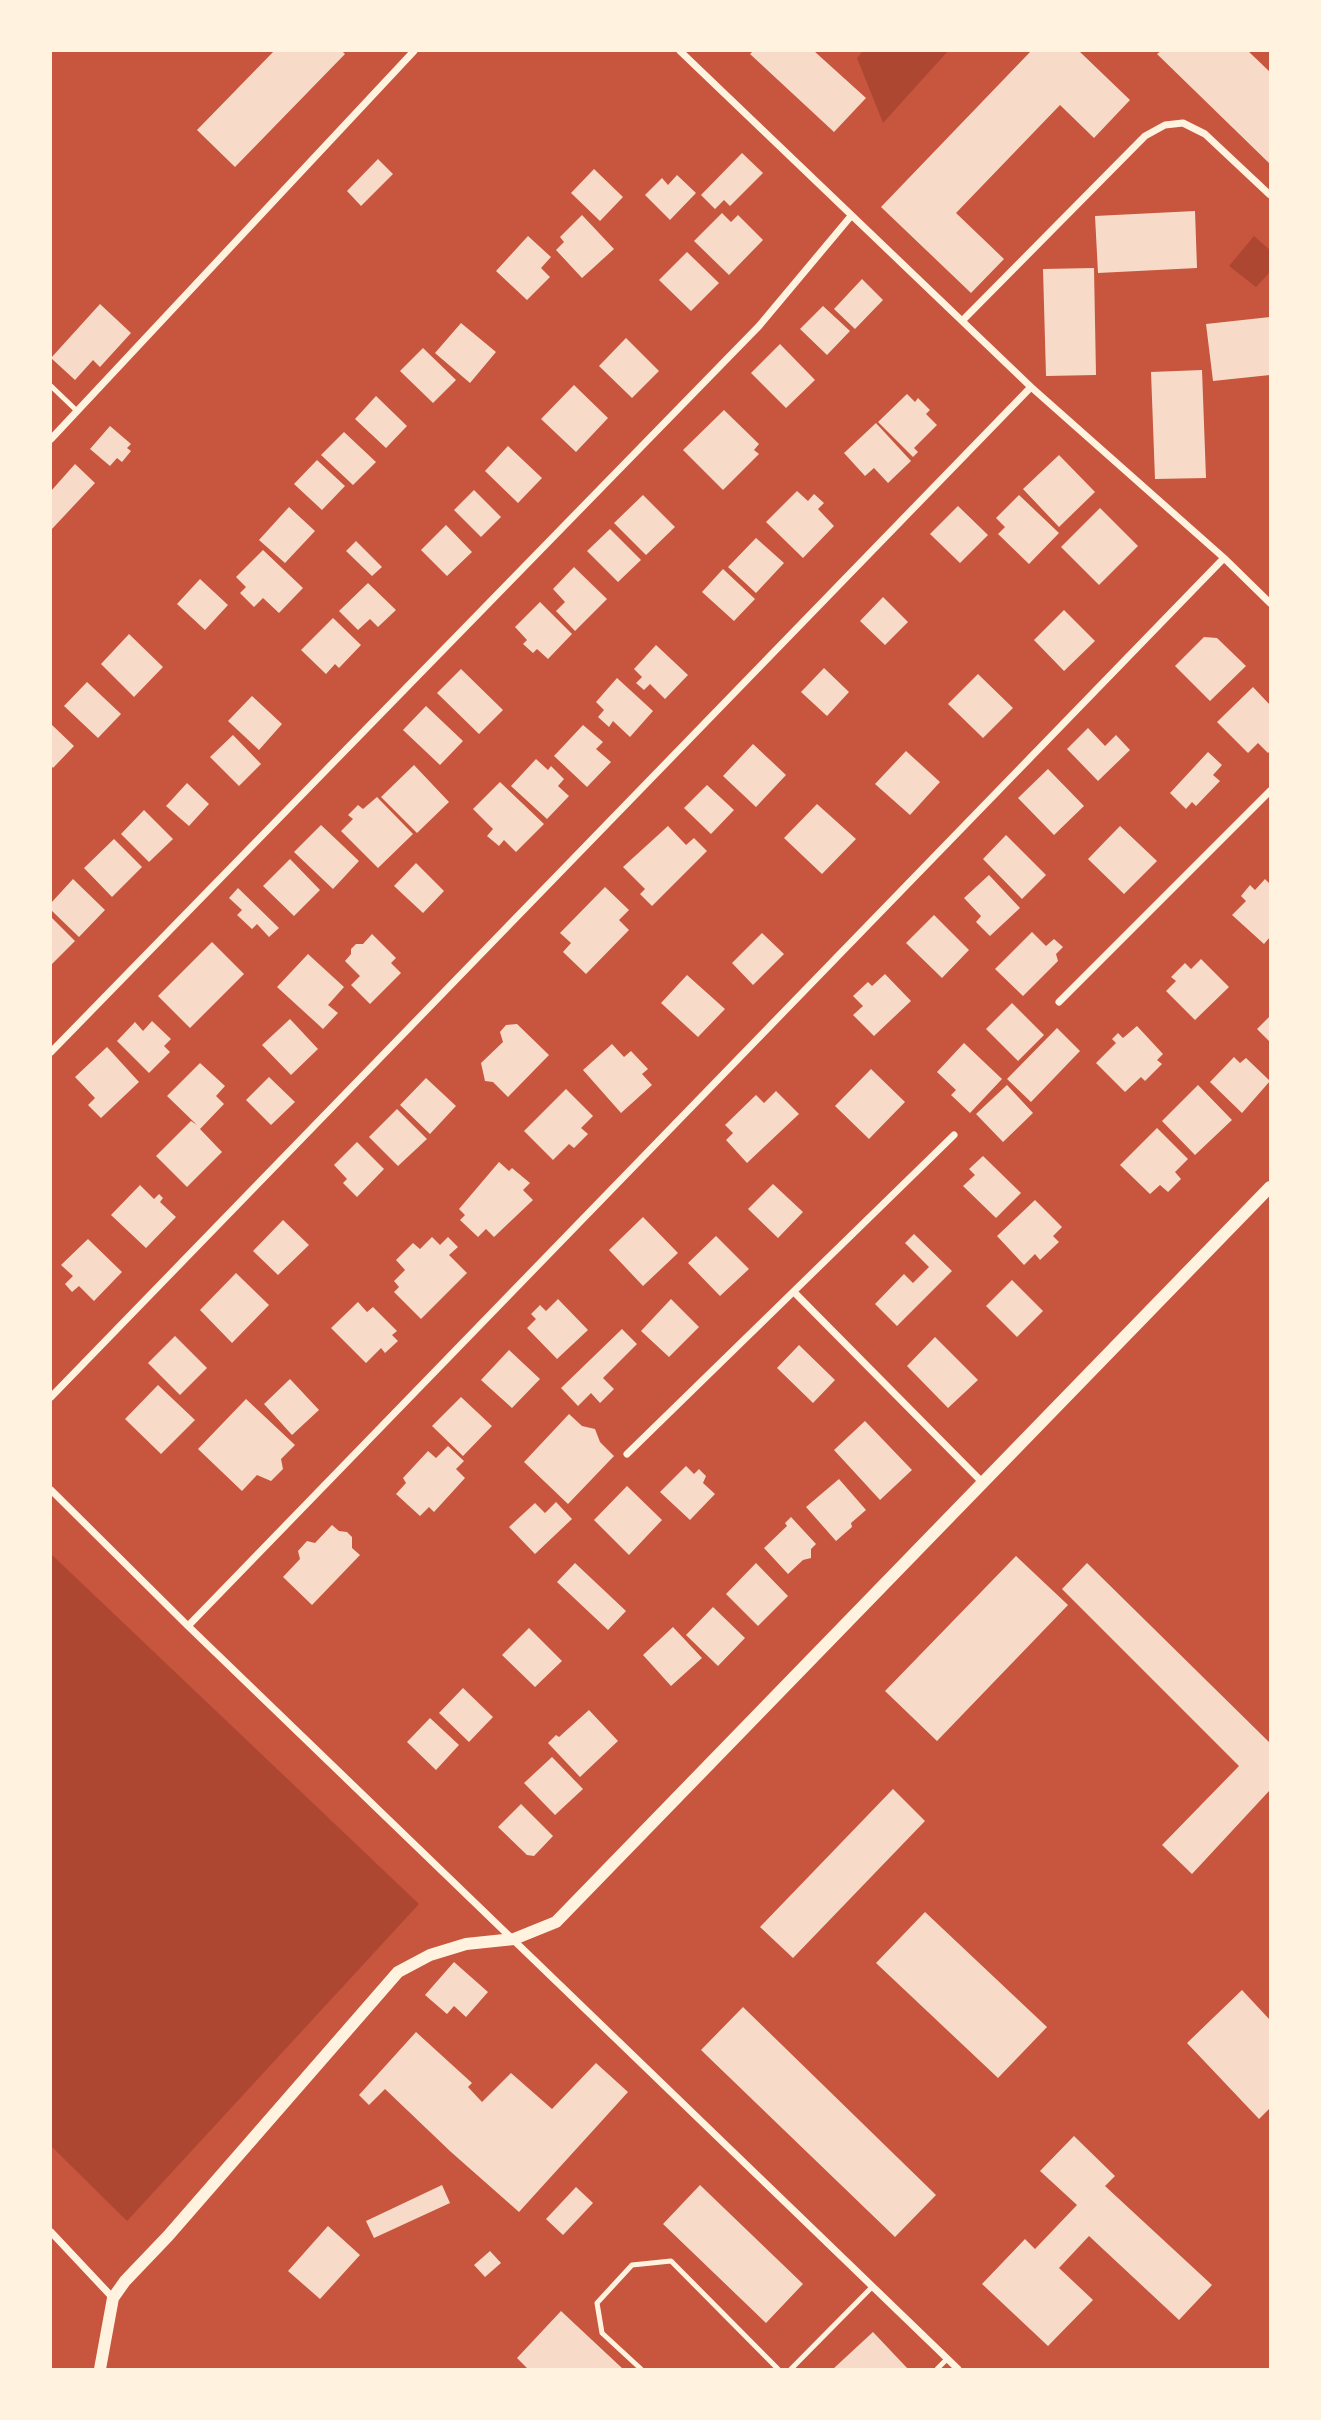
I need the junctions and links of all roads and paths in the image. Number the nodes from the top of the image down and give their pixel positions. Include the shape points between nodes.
1 (414, 51) edge
2 (680, 51) edge
3 (1270, 195) edge
4 (851, 216) junction
5 (962, 321) junction
6 (51, 386) edge
7 (1031, 387) junction
8 (77, 411) junction
9 (51, 439) edge
10 (1224, 558) junction
11 (1270, 603) edge
12 (1270, 791) edge
13 (1059, 1002) dead end
14 (51, 1052) edge
15 (954, 1135) dead end
16 (1270, 1187) edge
17 (794, 1292) junction
18 (51, 1397) edge
19 (627, 1454) dead end
20 (983, 1483) junction
21 (51, 1490) edge
22 (188, 1626) junction
23 (514, 1939) junction
24 (51, 2232) edge
25 (873, 2287) junction
26 (113, 2298) junction
27 (947, 2359) junction
28 (100, 2369) edge
29 (641, 2369) edge
30 (779, 2369) edge
31 (791, 2369) edge
32 (937, 2369) edge
33 (958, 2369) edge

1 - 8 street
2 - 4 street
3 - 5 street via 1205,134 1183,123 1165,125 1145,136
4 - 5 street
4 - 14 street via 759,326
5 - 7 street
6 - 8 lane
7 - 10 street
7 - 18 street
8 - 9 street
10 - 11 street
10 - 22 street
12 - 13 street
15 - 17 street
16 - 20 street
17 - 19 street
17 - 20 street
20 - 23 street via 556,1922
21 - 22 street
22 - 23 street
23 - 25 street
23 - 26 street via 466,1944 430,1955 398,1972
24 - 26 street
25 - 27 street
25 - 31 lane
26 - 28 street
27 - 32 lane
27 - 33 street
29 - 30 lane via 602,2333 597,2303 632,2265 671,2261

